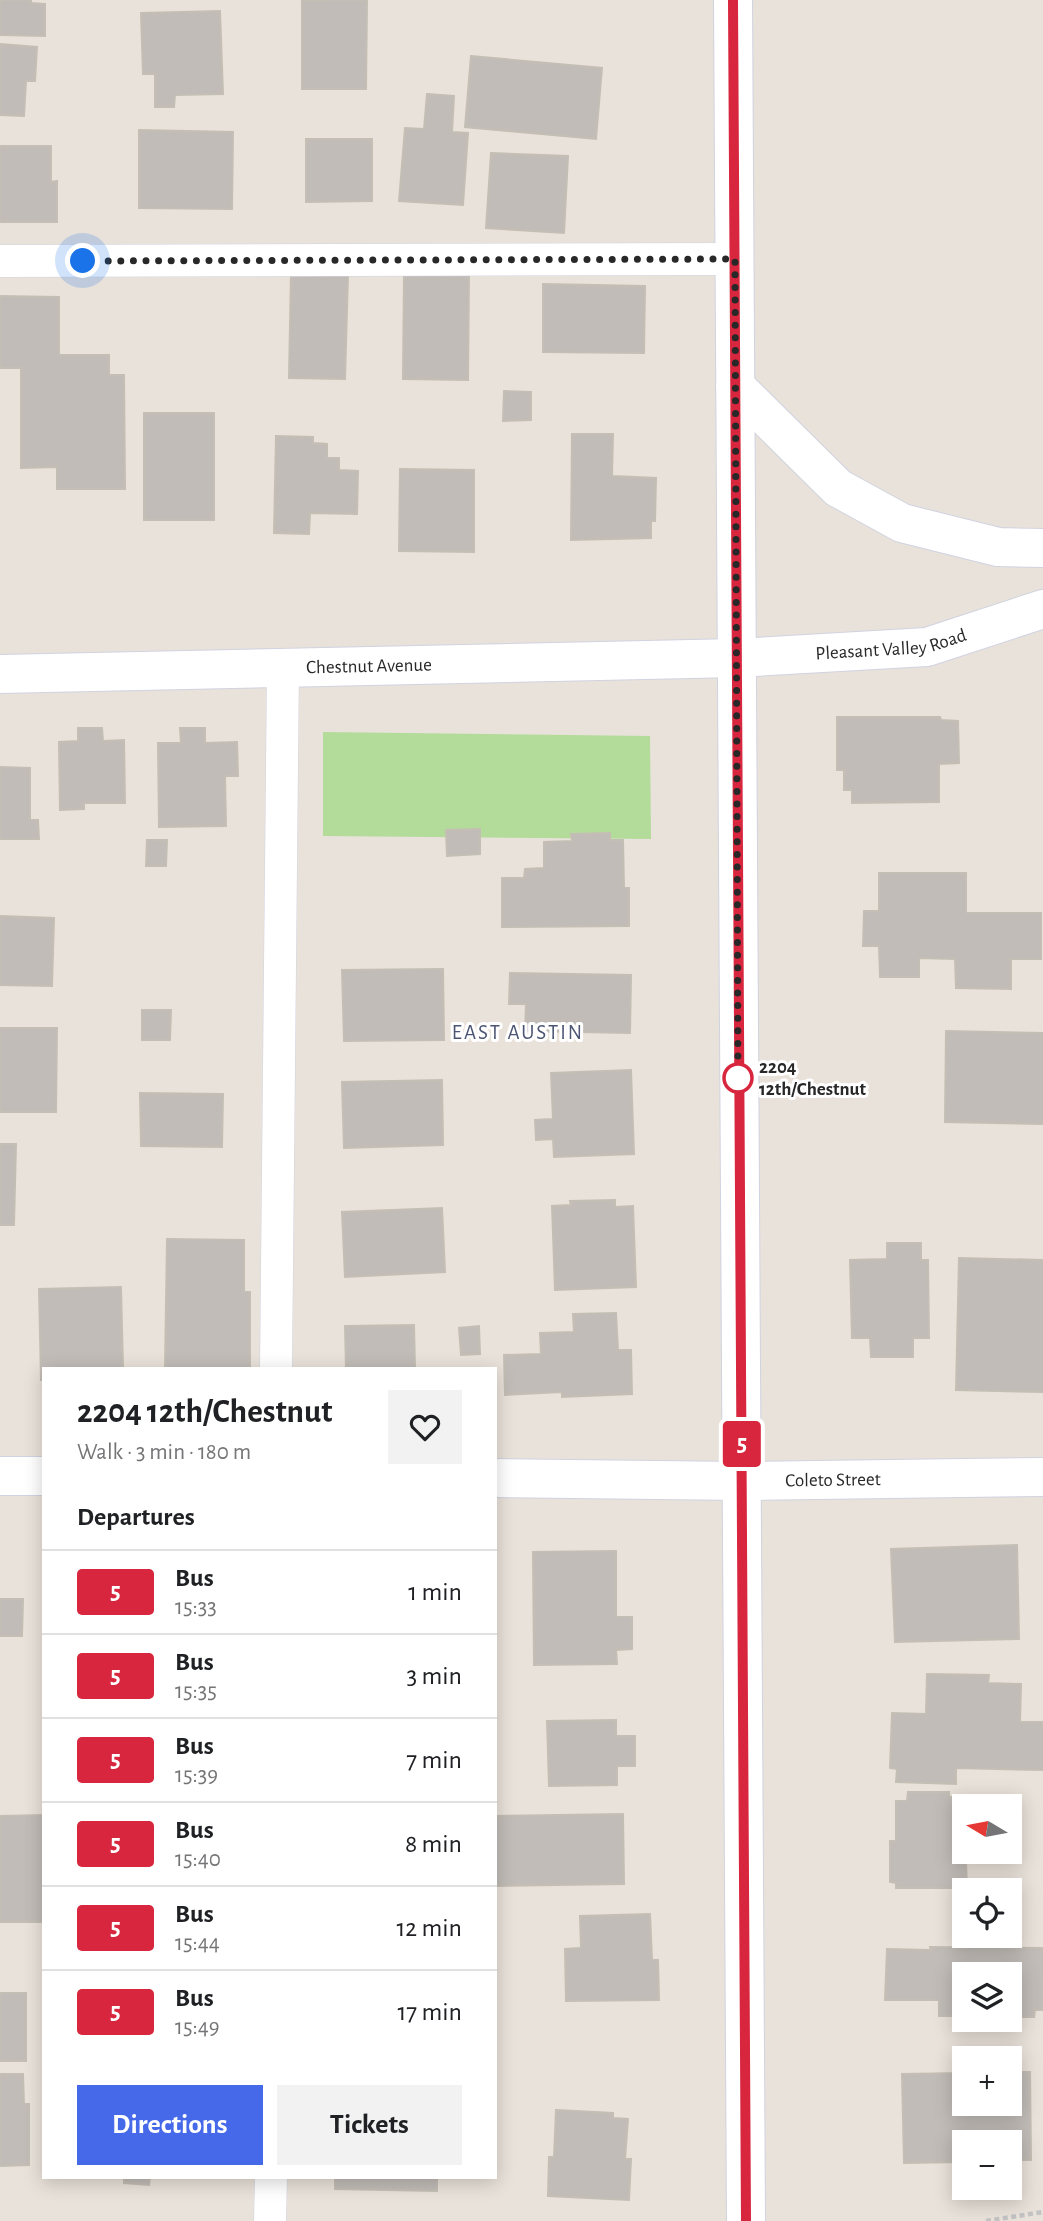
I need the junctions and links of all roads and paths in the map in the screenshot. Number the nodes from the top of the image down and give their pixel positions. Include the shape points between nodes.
1 (733, 0) edge
2 (735, 259) junction
3 (0, 261) edge
4 (735, 386) junction
5 (1043, 548) edge
6 (1043, 609) edge
7 (737, 658) junction
8 (283, 666) junction
9 (0, 674) edge
10 (276, 1367) edge
11 (0, 1476) edge
12 (42, 1476) edge
13 (1043, 1477) edge
14 (497, 1478) edge
15 (742, 1481) junction
16 (271, 2179) edge
17 (1043, 2212) edge
18 (271, 2221) edge
19 (746, 2221) edge
20 (986, 2221) edge

1 - 2 street
2 - 3 lane
2 - 4 street
4 - 5 street via 838,488 902,523 998,547
4 - 7 street
6 - 7 street, Pleasant Valley Road via 927,647
7 - 8 street, Chestnut Avenue
7 - 15 street
8 - 9 street, Chestnut Avenue
8 - 10 lane
11 - 12 street
13 - 15 street, Coleto Street
14 - 15 street, Coleto Street
15 - 19 street
16 - 18 lane
17 - 20 path

